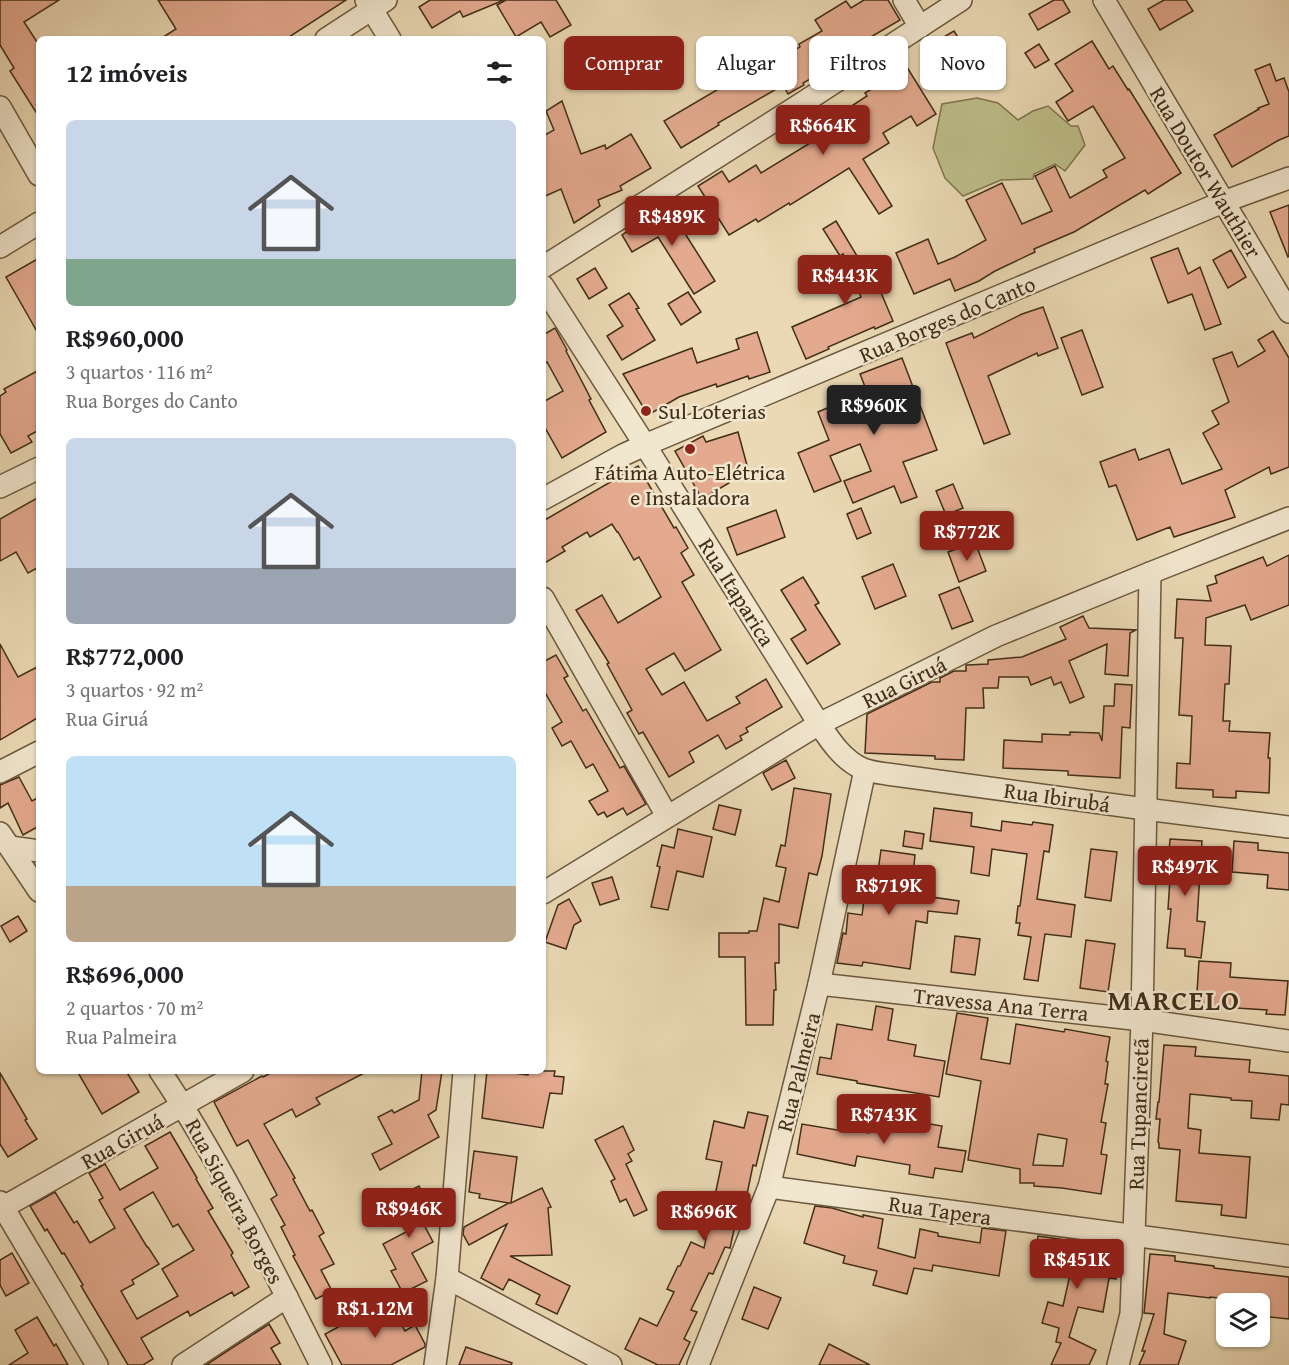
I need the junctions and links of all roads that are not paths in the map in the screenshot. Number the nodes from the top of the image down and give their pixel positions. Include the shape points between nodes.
1 (903, 0) edge
2 (961, 0) edge
3 (1104, 0) edge
4 (375, 3) edge
5 (920, 27) junction
6 (330, 36) edge
7 (389, 36) edge
8 (0, 107) edge
9 (36, 170) edge
10 (1289, 178) edge
11 (1223, 202) junction
12 (36, 225) edge
13 (0, 247) edge
14 (546, 265) edge
15 (546, 291) edge
16 (1289, 312) edge
17 (645, 445) junction
18 (36, 469) edge
19 (0, 487) edge
20 (546, 497) edge
21 (1289, 518) edge
22 (1150, 573) junction
23 (546, 603) edge
24 (819, 724) junction
25 (833, 746) joint
26 (36, 754) edge
27 (865, 770) junction
28 (0, 772) edge
29 (1145, 809) junction
30 (667, 816) junction
31 (1289, 827) edge
32 (5, 841) edge
33 (36, 850) edge
34 (36, 887) edge
35 (546, 890) edge
36 (819, 984) junction
37 (1142, 1020) junction
38 (1289, 1041) edge
39 (162, 1074) edge
40 (238, 1074) edge
41 (464, 1074) edge
42 (183, 1106) junction
43 (770, 1187) junction
44 (1, 1206) edge
45 (1133, 1236) junction
46 (1289, 1256) edge
47 (447, 1278) junction
48 (287, 1297) junction
49 (97, 1365) edge
50 (183, 1365) edge
51 (321, 1365) edge
52 (435, 1365) edge
53 (611, 1365) edge
54 (698, 1365) edge
55 (1118, 1365) edge

1 - 5 street
2 - 5 street
3 - 11 street, Rua Doutor Wauthier
4 - 6 street
4 - 7 street
5 - 14 street
8 - 9 street
10 - 11 street, Rua Borges do Canto
11 - 16 street, Rua Doutor Wauthier
11 - 17 street, Rua Borges do Canto
12 - 13 street
15 - 17 street, Rua Itaparica
17 - 20 street, Rua Borges do Canto
17 - 24 street, Rua Itaparica
18 - 19 street
21 - 22 street, Rua Giruá
22 - 24 street, Rua Giruá via 996,636
22 - 29 street, Rua Tupanciretã
23 - 30 street
24 - 25 street, Rua Itaparica
24 - 30 street, Rua Giruá
25 - 27 street, Rua Ibirubá
26 - 28 street
27 - 29 street, Rua Ibirubá
27 - 36 street, Rua Palmeira
29 - 31 street, Rua Ibirubá
29 - 37 street, Rua Tupanciretã
30 - 35 street, Rua Giruá
32 - 33 street
32 - 34 street
36 - 37 street, Travessa Ana Terra
36 - 43 street, Rua Palmeira
37 - 38 street, Travessa Ana Terra
37 - 45 street, Rua Tupanciretã
39 - 42 street, Rua Siqueira Borges
40 - 42 street, Rua Giruá
41 - 47 street
42 - 44 street, Rua Giruá
42 - 48 street, Rua Siqueira Borges
43 - 45 street, Rua Tapera
43 - 54 street, Rua Palmeira
44 - 49 street
45 - 46 street, Rua Tapera
45 - 55 street, Rua Tupanciretã via 1131,1314
47 - 52 street
47 - 53 street
48 - 50 street
48 - 51 street, Rua Siqueira Borges

